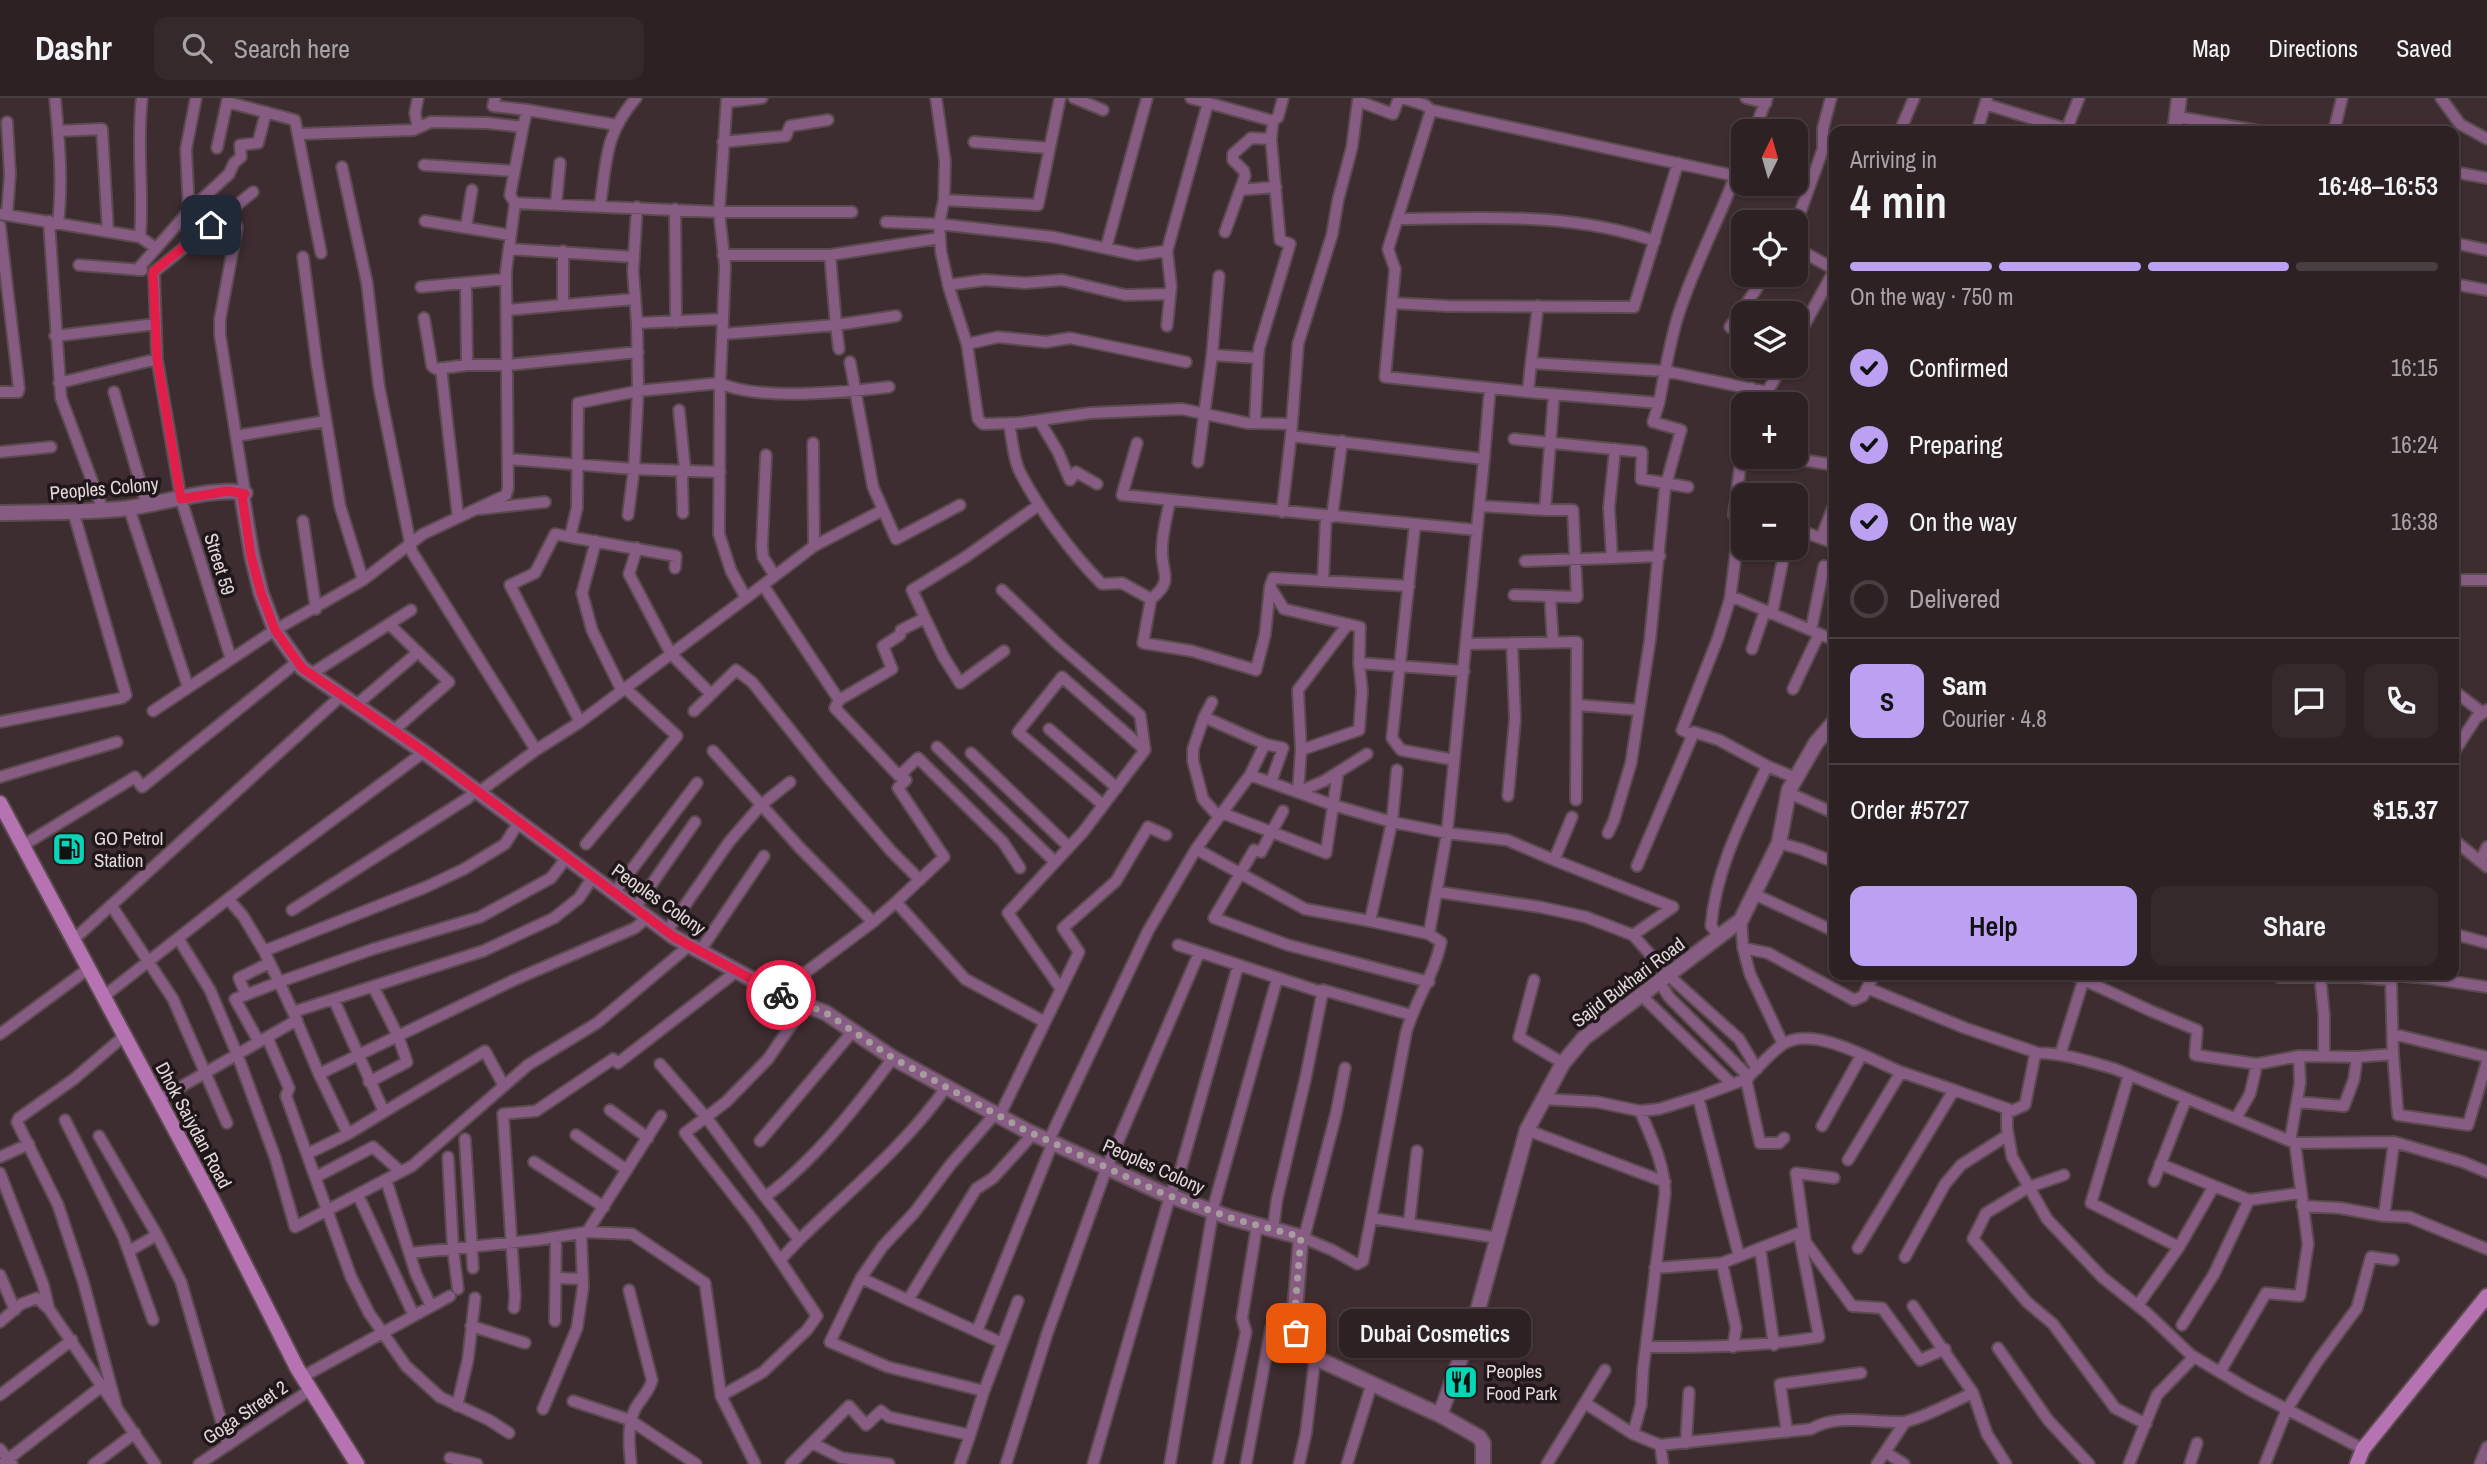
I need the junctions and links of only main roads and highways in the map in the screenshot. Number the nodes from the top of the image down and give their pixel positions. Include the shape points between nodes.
1 (0, 803) edge
2 (2487, 1296) edge
3 (357, 1464) edge
4 (2357, 1464) edge

1 - 3 main road, Dhok Saiydan Road via 306,1383
2 - 4 main road via 2363,1449

